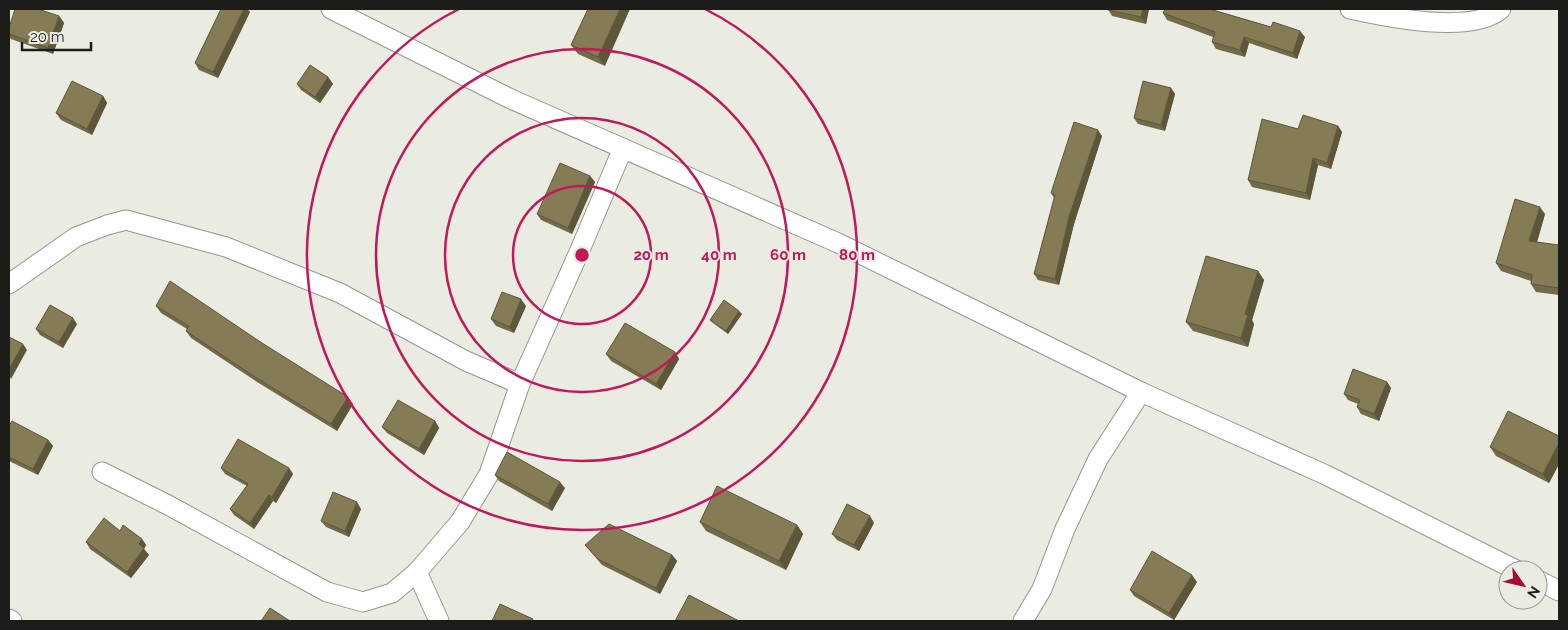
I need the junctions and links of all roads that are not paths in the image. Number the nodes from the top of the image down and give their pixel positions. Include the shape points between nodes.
1 (332, 9) edge
2 (1350, 9) edge
3 (1501, 9) edge
4 (622, 148) junction
5 (9, 284) edge
6 (520, 384) junction
7 (1141, 392) junction
8 (102, 472) dead end
9 (1498, 561) edge
10 (417, 572) junction
11 (9, 619) edge
12 (12, 621) edge
13 (439, 621) edge
14 (1023, 621) edge

1 - 4 street via 510,99
2 - 3 street via 1431,23 1481,20
4 - 6 street
4 - 7 street via 838,243
5 - 6 street via 76,237 126,220 226,247 340,293 466,361
6 - 10 street via 489,474 460,522
7 - 9 street via 1326,475
7 - 14 street via 1098,459 1065,529 1042,589
8 - 10 street via 327,592 364,602 392,594
10 - 13 street
11 - 12 street

